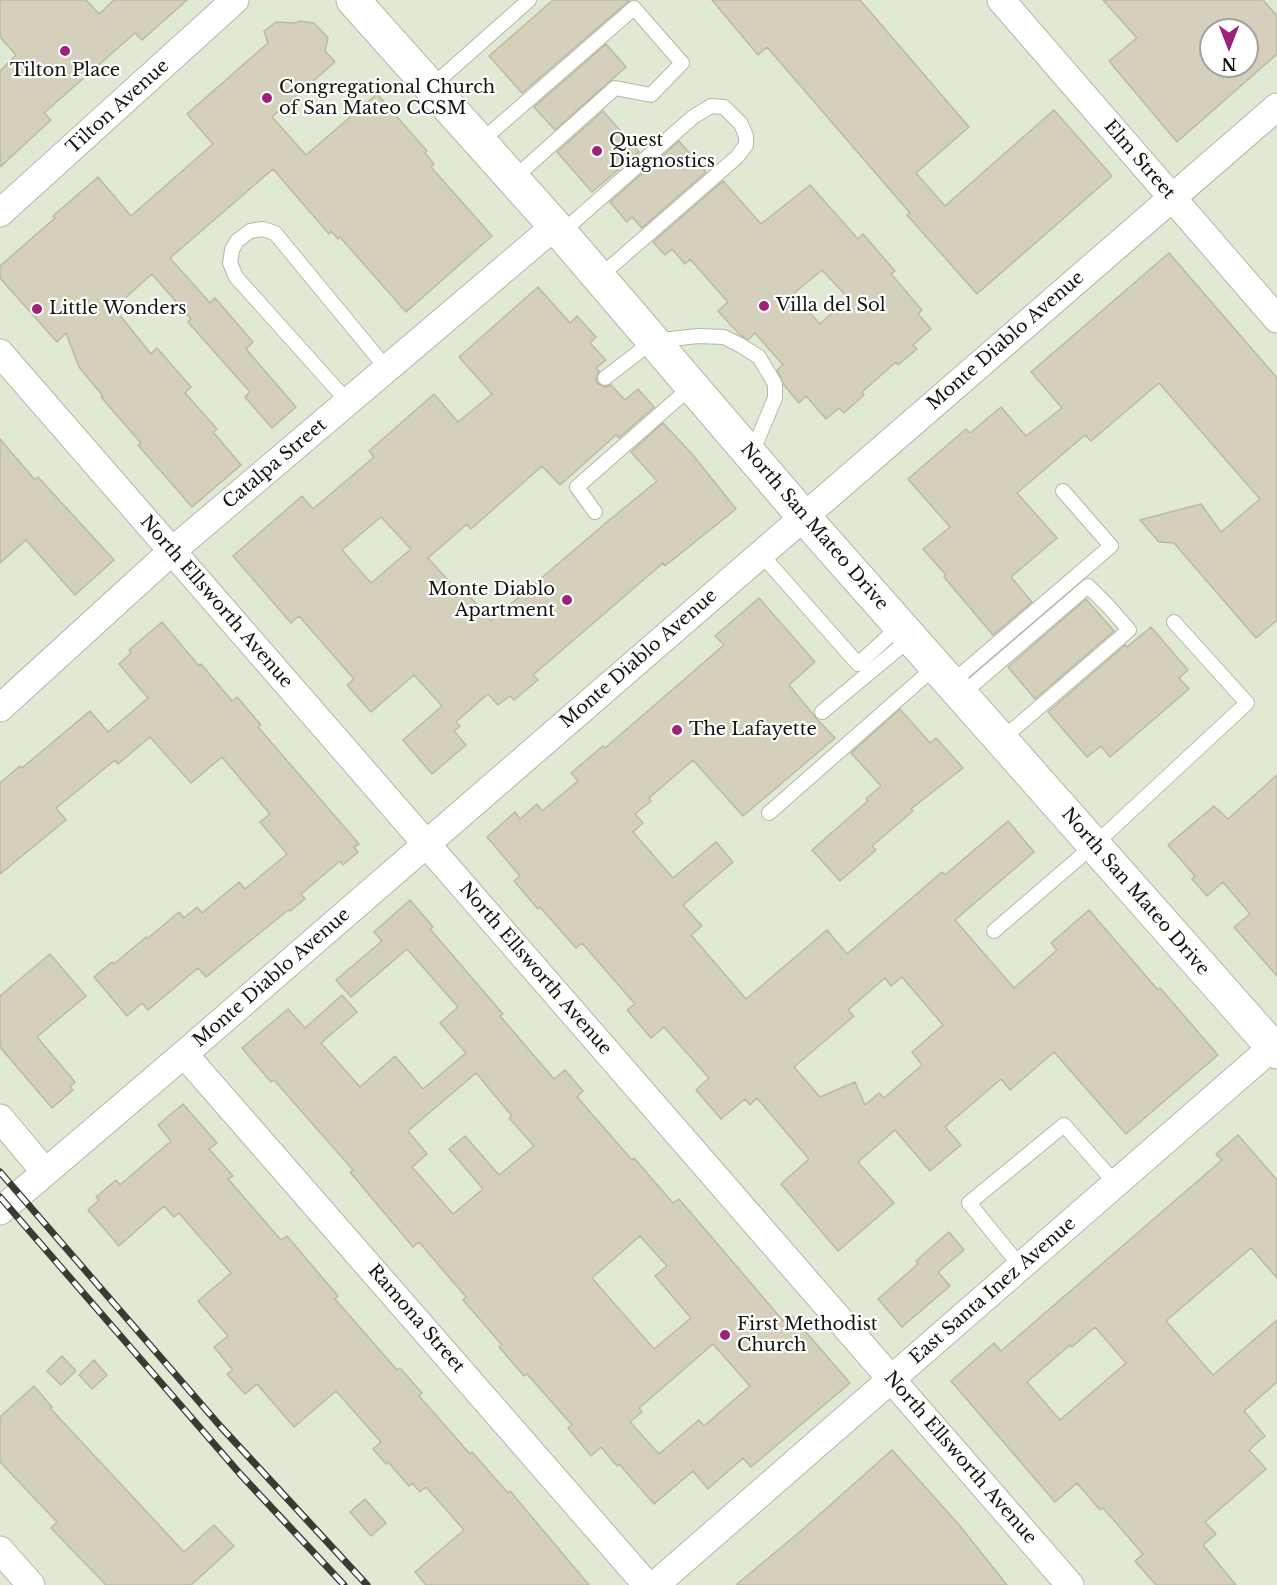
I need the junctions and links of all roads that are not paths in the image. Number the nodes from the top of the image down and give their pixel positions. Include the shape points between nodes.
1 (235, 0) edge
2 (353, 0) edge
3 (529, 0) edge
4 (1001, 0) edge
5 (638, 4) edge
6 (431, 87) junction
7 (1277, 108) edge
8 (480, 142) junction
9 (513, 179) junction
10 (1171, 198) junction
11 (0, 213) edge
12 (558, 229) junction
13 (599, 277) junction
14 (1277, 319) edge
15 (653, 341) junction
16 (0, 353) edge
17 (387, 369) junction
18 (605, 378) dead end
19 (692, 386) junction
20 (348, 402) junction
21 (751, 455) junction
22 (1063, 491) dead end
23 (595, 512) dead end
24 (804, 517) junction
25 (172, 551) junction
26 (761, 554) junction
27 (1174, 622) dead end
28 (906, 632) junction
29 (949, 682) junction
30 (0, 708) edge
31 (822, 712) dead end
32 (1001, 740) junction
33 (769, 813) dead end
34 (425, 844) junction
35 (1094, 845) junction
36 (994, 931) dead end
37 (1276, 1048) edge
38 (184, 1054) junction
39 (0, 1118) edge
40 (45, 1172) junction
41 (1116, 1184) junction
42 (0, 1211) edge
43 (1021, 1267) junction
44 (891, 1379) junction
45 (0, 1550) edge
46 (31, 1585) edge
47 (647, 1585) edge
48 (655, 1585) edge
49 (1070, 1585) edge

1 - 11 street, Tilton Avenue
2 - 6 main road, North San Mateo Drive
3 - 6 lane
4 - 10 street, Elm Street
5 - 8 lane
5 - 9 lane via 682,63 651,95 615,88
6 - 8 main road, North San Mateo Drive
7 - 10 street, Monte Diablo Avenue
8 - 9 main road, North San Mateo Drive
9 - 12 main road, North San Mateo Drive
10 - 14 street, Elm Street
10 - 24 street, Monte Diablo Avenue
12 - 13 main road, North San Mateo Drive
12 - 13 lane via 711,106 724,108 741,124 746,145 737,157
12 - 17 street, Catalpa Street
13 - 15 main road, North San Mateo Drive
15 - 18 lane
15 - 19 main road, North San Mateo Drive
15 - 21 lane via 724,337 759,357 775,384 775,398
16 - 25 street, North Ellsworth Avenue
17 - 20 street, Catalpa Street
17 - 20 lane via 275,233 263,228 250,231 237,241 230,263 236,277
19 - 21 main road, North San Mateo Drive
19 - 23 lane via 577,487
20 - 25 street, Catalpa Street
21 - 24 main road, North San Mateo Drive
22 - 29 lane via 1111,546
24 - 26 street, Monte Diablo Avenue
24 - 28 main road, North San Mateo Drive
25 - 30 street, Catalpa Street
25 - 34 street, North Ellsworth Avenue
26 - 28 lane via 858,664
26 - 34 street, Monte Diablo Avenue
27 - 35 lane via 1247,703
28 - 29 main road, North San Mateo Drive
28 - 31 lane
29 - 32 main road, North San Mateo Drive
29 - 32 lane via 1088,586 1109,607 1129,630
29 - 33 lane
32 - 35 main road, North San Mateo Drive
34 - 38 street, Monte Diablo Avenue
34 - 44 street, North Ellsworth Avenue
35 - 36 lane
35 - 37 main road, North San Mateo Drive
37 - 41 street, East Santa Inez Avenue
38 - 40 street, Monte Diablo Avenue
38 - 47 street, Ramona Street
39 - 40 street
40 - 42 street, Monte Diablo Avenue
41 - 43 street, East Santa Inez Avenue
41 - 43 lane via 1064,1125 969,1203
43 - 44 street, East Santa Inez Avenue
44 - 48 street, East Santa Inez Avenue
44 - 49 street, North Ellsworth Avenue
45 - 46 street

